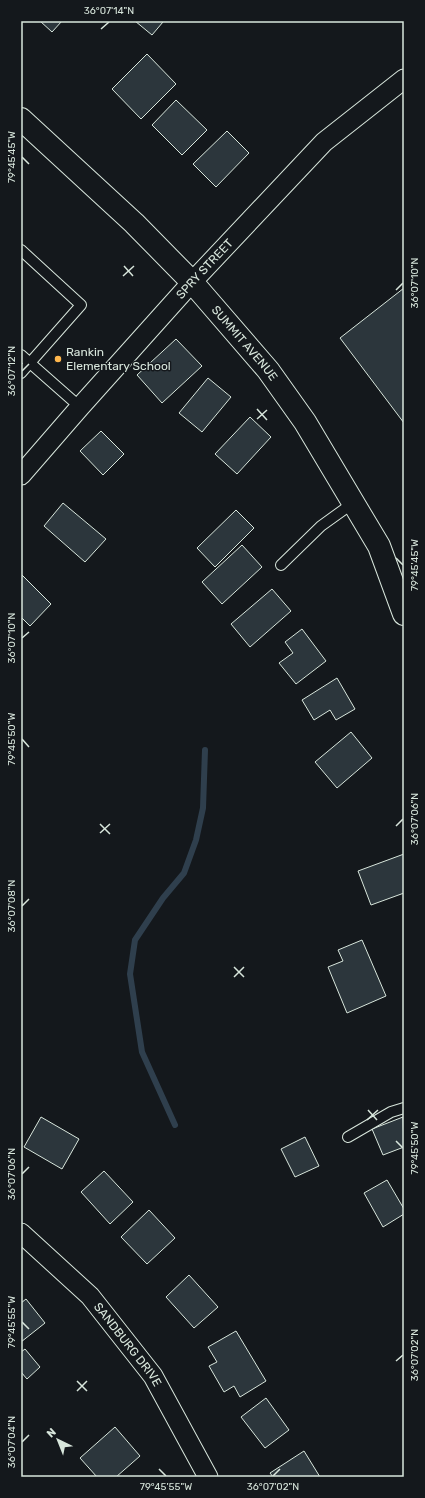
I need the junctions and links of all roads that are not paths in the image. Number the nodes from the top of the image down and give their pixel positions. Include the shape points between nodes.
1 (404, 79) edge
2 (21, 119) edge
3 (21, 250) edge
4 (192, 282) junction
5 (21, 355) edge
6 (30, 363) junction
7 (21, 372) edge
8 (80, 407) junction
9 (21, 475) edge
10 (354, 503) junction
11 (281, 565) dead end
12 (402, 605) edge
13 (404, 1108) edge
14 (348, 1137) dead end
15 (21, 1232) edge
16 (207, 1477) edge

1 - 4 street, SPRY STREET via 324,142
2 - 4 main road, SUMMIT AVENUE via 134,223
3 - 6 lane via 81,305
4 - 8 street, SPRY STREET
4 - 10 main road, SUMMIT AVENUE via 268,370 305,422
5 - 6 lane
6 - 7 lane
6 - 8 lane
8 - 9 street, SPRY STREET
10 - 11 lane via 321,526
10 - 12 main road, SUMMIT AVENUE via 379,546
13 - 14 lane via 391,1112
15 - 16 street, SANDBURG DRIVE via 90,1296 153,1376

